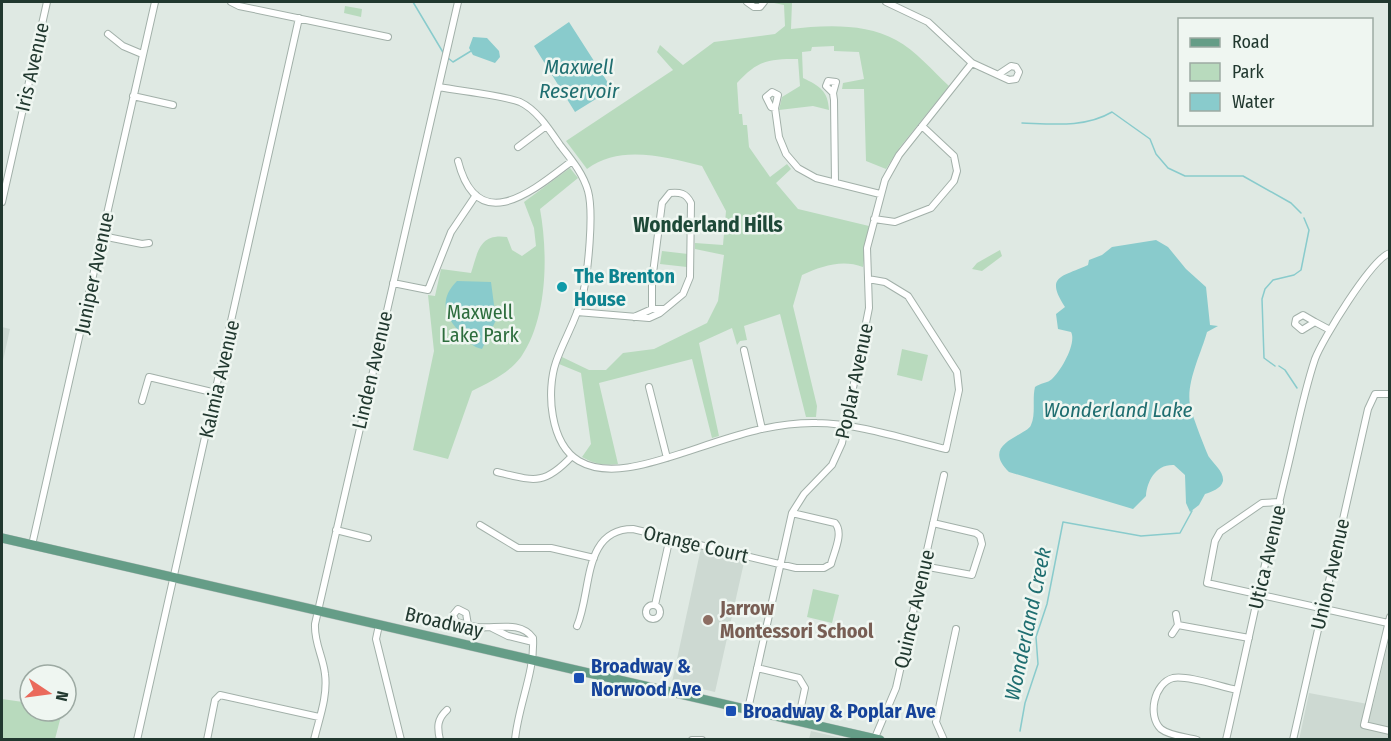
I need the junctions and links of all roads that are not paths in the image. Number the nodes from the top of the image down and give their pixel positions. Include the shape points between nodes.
1 (47, 2) edge
2 (154, 2) edge
3 (231, 2) edge
4 (459, 2) edge
5 (747, 2) edge
6 (764, 2) edge
7 (886, 2) edge
8 (299, 18) junction
9 (108, 34) dead end
10 (388, 37) dead end
11 (142, 54) junction
12 (972, 63) junction
13 (999, 74) dead end
14 (439, 87) junction
15 (833, 93) dead end
16 (133, 96) junction
17 (173, 105) dead end
18 (775, 108) dead end
19 (546, 126) junction
20 (922, 126) junction
21 (518, 147) dead end
22 (458, 161) dead end
23 (572, 161) junction
24 (835, 183) junction
25 (880, 194) junction
26 (476, 195) junction
27 (2, 202) edge
28 (874, 219) junction
29 (102, 236) junction
30 (149, 243) dead end
31 (1389, 253) edge
32 (868, 279) junction
33 (393, 283) junction
34 (652, 309) junction
35 (664, 309) junction
36 (577, 312) junction
37 (634, 317) junction
38 (1315, 322) dead end
39 (1330, 330) junction
40 (744, 350) dead end
41 (649, 387) dead end
42 (216, 393) junction
43 (1389, 394) edge
44 (142, 401) dead end
45 (845, 428) junction
46 (762, 429) junction
47 (572, 456) junction
48 (667, 458) junction
49 (497, 472) dead end
50 (944, 475) dead end
51 (1280, 502) junction
52 (792, 513) junction
53 (933, 523) junction
54 (480, 525) dead end
55 (336, 530) junction
56 (670, 537) junction
57 (2, 538) edge
58 (368, 538) dead end
59 (32, 545) junction
60 (594, 558) junction
61 (780, 564) junction
62 (923, 566) junction
63 (175, 578) junction
64 (1258, 594) junction
65 (655, 605) dead end
66 (1323, 608) junction
67 (319, 611) junction
68 (1176, 614) dead end
69 (1389, 620) edge
70 (379, 625) junction
71 (468, 625) dead end
72 (1178, 625) junction
73 (576, 626) dead end
74 (956, 630) dead end
75 (1172, 634) dead end
76 (1249, 638) junction
77 (532, 660) junction
78 (757, 668) junction
79 (1237, 690) junction
80 (801, 707) junction
81 (748, 709) junction
82 (447, 710) dead end
83 (319, 717) junction
84 (787, 718) junction
85 (807, 723) junction
86 (1389, 731) edge
87 (876, 739) edge
88 (137, 740) edge
89 (207, 740) edge
90 (314, 740) edge
91 (401, 740) edge
92 (440, 740) edge
93 (515, 740) edge
94 (692, 740) edge
95 (702, 740) edge
96 (944, 740) edge
97 (1197, 740) edge
98 (1226, 740) edge
99 (1293, 740) edge

1 - 27 street, Iris Avenue
2 - 11 street, Juniper Avenue
3 - 8 street
4 - 14 street, Linden Avenue
5 - 6 street via 760,7
7 - 12 street via 928,22
8 - 10 street
8 - 42 street, Kalmia Avenue
9 - 11 street
11 - 16 street, Juniper Avenue
12 - 13 street
12 - 20 street, Poplar Avenue
14 - 19 street via 519,102
14 - 33 street, Linden Avenue
15 - 24 street
16 - 17 street
16 - 29 street, Juniper Avenue
18 - 24 street via 782,146 791,162 806,174
19 - 21 street
19 - 23 street
20 - 25 street, Poplar Avenue via 891,167
20 - 28 street via 954,156 954,181 936,206 895,222
22 - 26 street
23 - 26 street via 512,202 491,202
23 - 36 street via 584,178 590,201 585,280
24 - 25 street
25 - 28 street, Poplar Avenue
26 - 33 street via 450,232 428,290
28 - 32 street, Poplar Avenue via 867,249
29 - 30 street
29 - 59 street, Juniper Avenue
31 - 39 street via 1380,258
32 - 45 street, Poplar Avenue via 864,344
32 - 45 street via 885,282 908,296 957,372 959,390 946,449
33 - 55 street, Linden Avenue
34 - 35 street
34 - 35 street via 662,202 670,193 681,193 691,203 690,277 683,294
34 - 37 street
35 - 37 street via 649,318
36 - 37 street
36 - 47 street via 557,360 552,384 556,434
38 - 39 street
39 - 51 street, Utica Avenue via 1311,374
40 - 46 street
41 - 48 street
42 - 44 street via 149,378
42 - 63 street, Kalmia Avenue
43 - 66 street, Union Avenue via 1375,394 1368,409
45 - 46 street via 813,423
45 - 52 street, Poplar Avenue via 838,456
46 - 48 street
47 - 48 street via 603,468
47 - 49 street via 556,473 541,480
50 - 53 street, Quince Avenue
51 - 64 street, Utica Avenue
51 - 64 street via 1262,503 1220,532 1215,541 1207,582
52 - 61 street, Poplar Avenue
52 - 61 street, Orange Court via 835,523 840,531 831,564 824,568
53 - 62 street, Quince Avenue
53 - 62 street via 976,533 981,544 972,575
54 - 60 street via 518,548 551,548
55 - 58 street
55 - 67 street, Linden Avenue
56 - 60 street, Orange Court via 633,529 612,533
56 - 61 street, Orange Court
56 - 65 street
57 - 59 main road, Broadway
59 - 63 main road, Broadway
60 - 73 street
61 - 78 street, Poplar Avenue
62 - 87 street, Quince Avenue via 896,688
63 - 67 main road, Broadway
63 - 88 street, Kalmia Avenue
64 - 66 street
64 - 76 street, Utica Avenue
66 - 69 street
66 - 99 street, Union Avenue
67 - 70 main road, Broadway
67 - 83 street, Linden Avenue via 315,634 326,685
68 - 72 street
69 - 86 street via 1364,725
70 - 77 main road, Broadway
70 - 91 street via 376,639
71 - 77 street via 499,625 526,632 533,642
72 - 75 street
72 - 76 street
74 - 96 street via 936,722
76 - 79 street, Utica Avenue
77 - 81 main road, Broadway
77 - 93 street
78 - 80 street via 799,678 805,688
78 - 81 street, Poplar Avenue
79 - 97 street via 1181,678 1160,687 1153,712 1158,726
79 - 98 street, Utica Avenue
80 - 84 street
80 - 85 street
81 - 84 main road, Broadway
82 - 92 street via 439,718
83 - 89 street via 223,694 217,696
83 - 90 street, Linden Avenue
84 - 85 main road, Broadway
85 - 87 main road, Broadway
94 - 95 street

